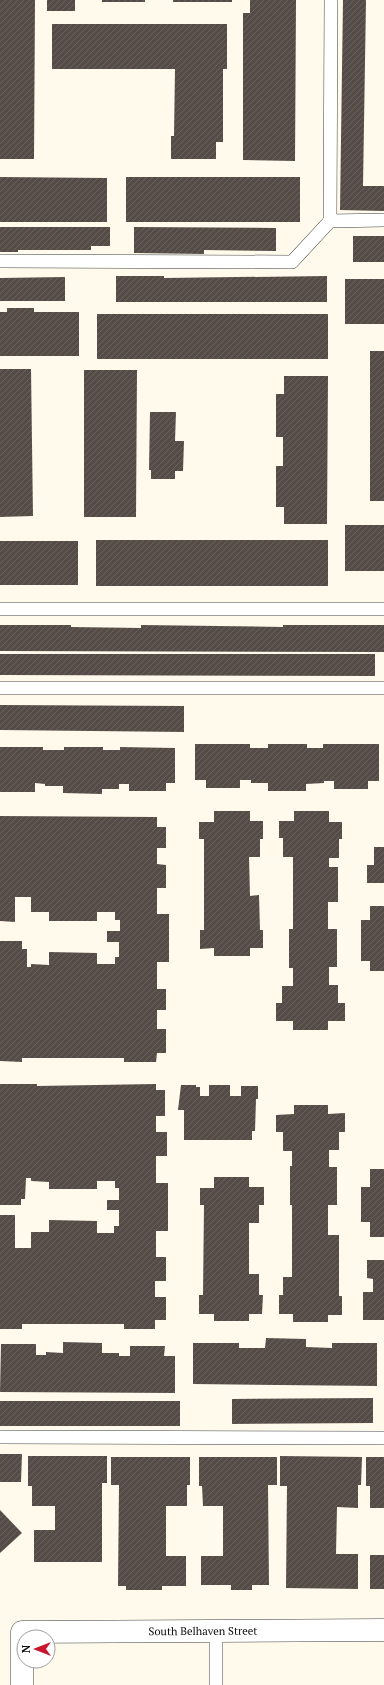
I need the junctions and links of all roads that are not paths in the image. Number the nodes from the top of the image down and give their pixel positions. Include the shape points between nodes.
1 (331, 0) edge
2 (384, 220) edge
3 (330, 221) junction
4 (0, 261) edge
5 (0, 609) edge
6 (384, 609) edge
7 (0, 688) edge
8 (384, 688) edge
9 (0, 1437) edge
10 (384, 1438) edge
11 (384, 1630) edge
12 (216, 1631) junction
13 (22, 1685) edge
14 (216, 1685) edge

1 - 3 lane
2 - 3 lane
3 - 4 lane via 292,262
5 - 6 lane
7 - 8 lane
9 - 10 lane
11 - 12 street, South Belhaven Street
12 - 13 street, South Belhaven Street via 22,1632
12 - 14 lane

